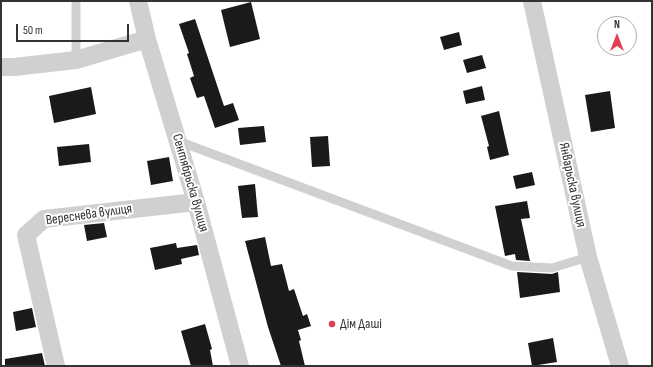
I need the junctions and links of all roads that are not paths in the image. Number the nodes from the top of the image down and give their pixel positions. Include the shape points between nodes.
1 (76, 1) edge
2 (138, 1) edge
3 (532, 1) edge
4 (147, 39) junction
5 (76, 60) junction
6 (1, 67) edge
7 (178, 141) junction
8 (196, 202) junction
9 (588, 257) junction
10 (56, 366) edge
11 (240, 366) edge
12 (620, 366) edge

1 - 5 lane
2 - 4 street, Сентябрьска вулиця
3 - 9 street, Январьска вулиця
4 - 5 street
4 - 7 street, Сентябрьска вулиця
5 - 6 street via 14,68
7 - 8 street, Сентябрьска вулиця
7 - 9 lane via 512,266 552,268
8 - 10 street, Вереснева вулиця via 44,219 26,235
8 - 11 street, Сентябрьска вулиця
9 - 12 street, Январьска вулиця

